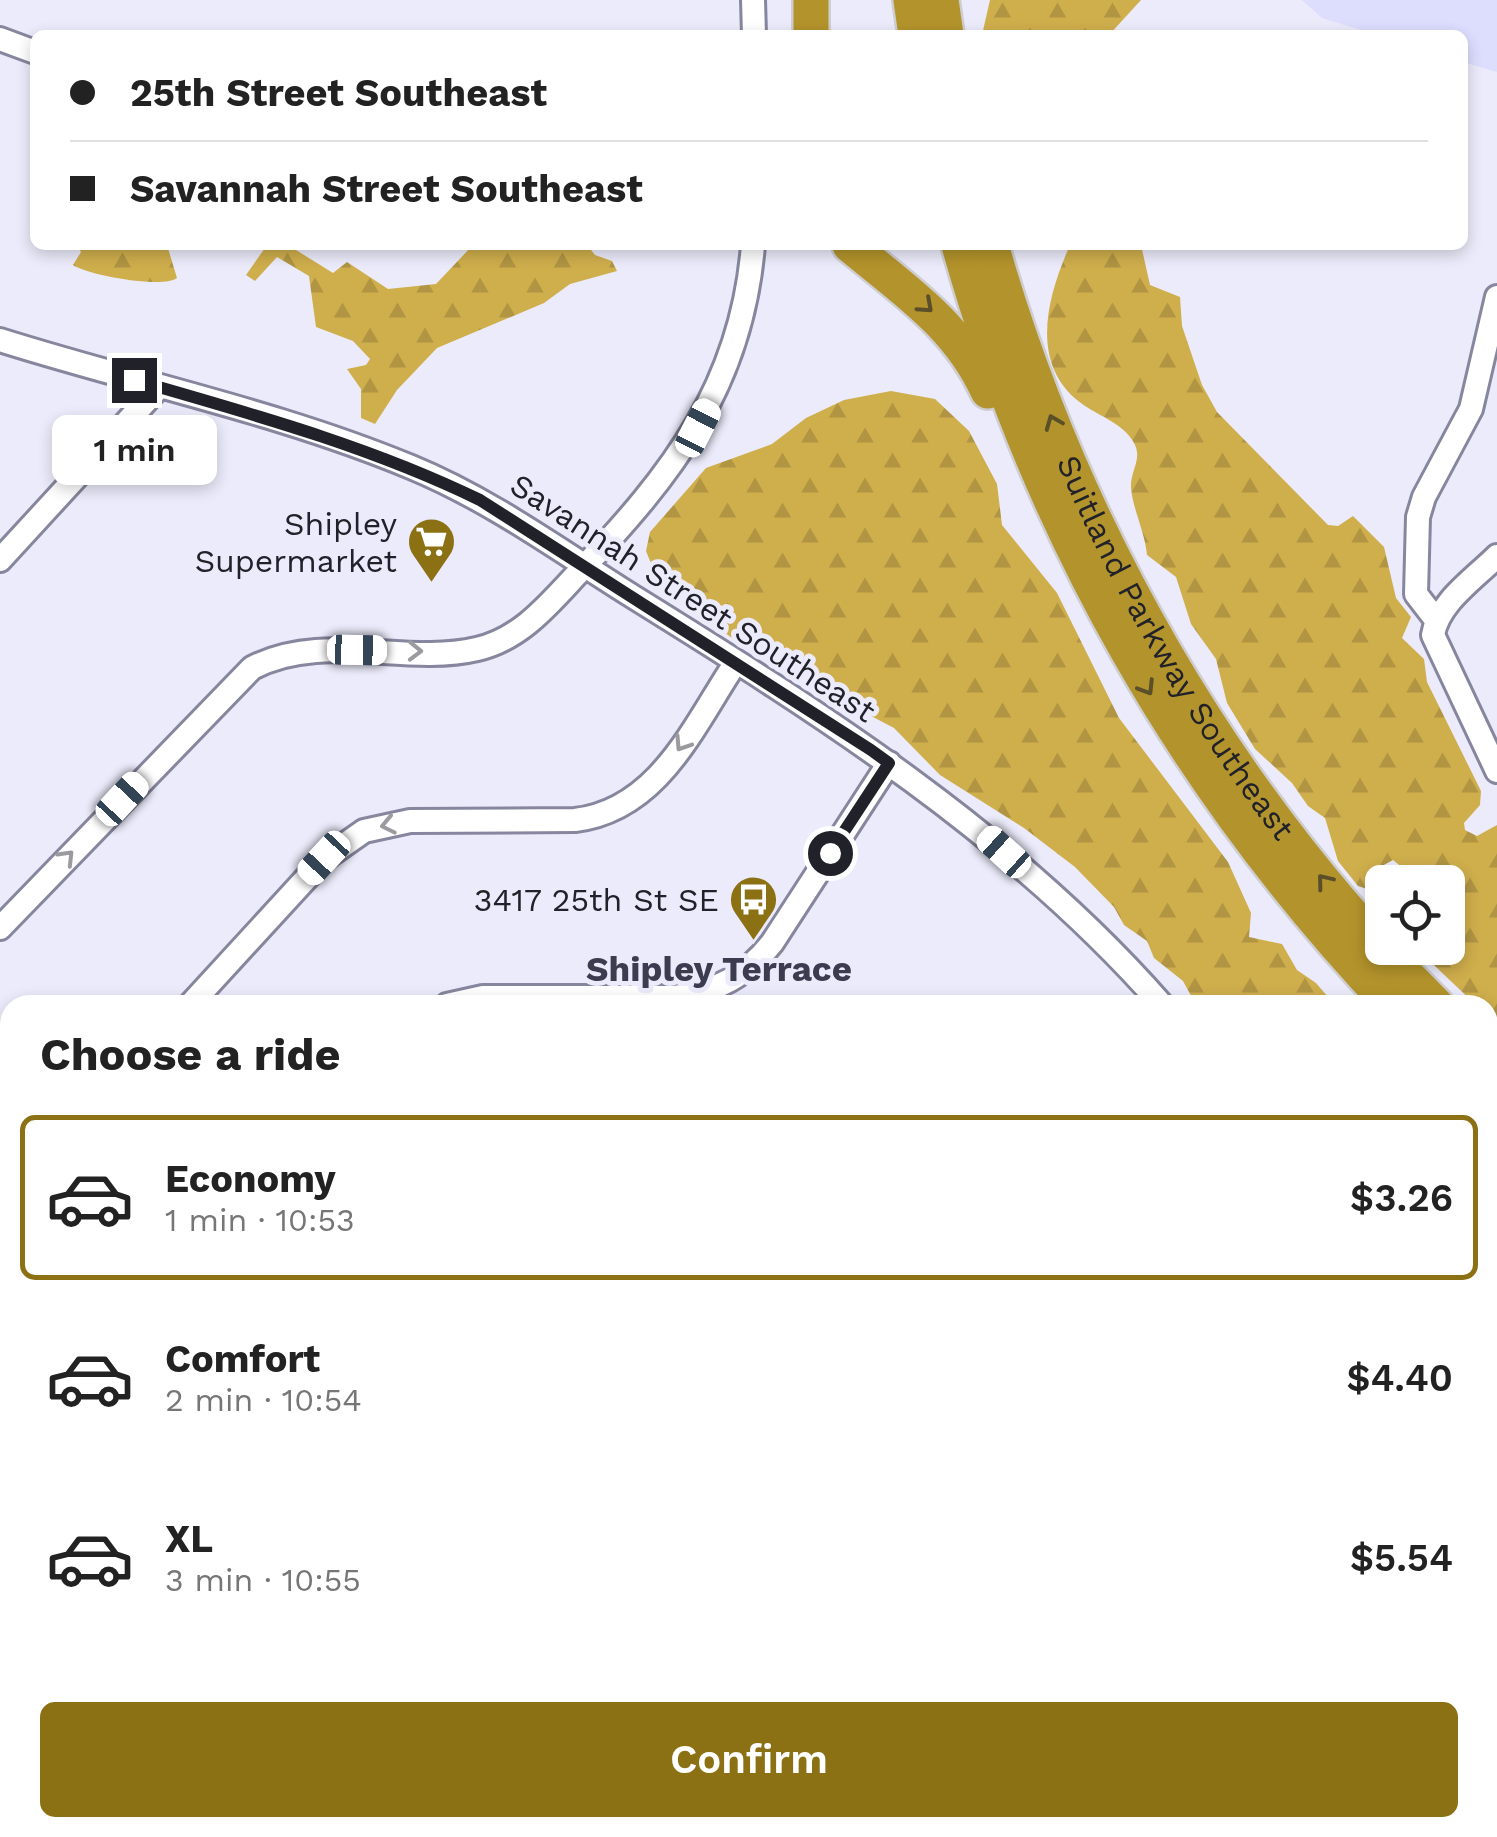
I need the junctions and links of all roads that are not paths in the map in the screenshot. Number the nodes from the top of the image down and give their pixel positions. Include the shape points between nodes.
1 (753, 0) edge
2 (811, 0) edge
3 (896, 0) edge
4 (911, 0) edge
5 (941, 0) edge
6 (754, 30) edge
7 (811, 30) edge
8 (899, 30) edge
9 (915, 30) edge
10 (945, 30) edge
11 (0, 39) edge
12 (30, 50) edge
13 (752, 250) edge
14 (856, 250) edge
15 (961, 250) edge
16 (993, 250) edge
17 (1497, 298) edge
18 (0, 340) edge
19 (158, 387) junction
20 (1497, 556) edge
21 (0, 560) edge
22 (585, 566) junction
23 (1434, 628) junction
24 (1117, 636) junction
25 (736, 662) junction
26 (889, 763) junction
27 (1497, 771) edge
28 (0, 928) edge
29 (199, 995) edge
30 (692, 995) edge
31 (1152, 995) edge
32 (1383, 995) edge
33 (1427, 995) edge

1 - 6 street
2 - 7 highway
3 - 8 highway
4 - 9 highway
5 - 10 highway
11 - 12 street
13 - 22 street via 734,345 698,428
14 -> 24 highway via 926,305 969,356 1051,538
15 - 24 highway, Suitland Parkway Southeast via 1033,463
33 -> 16 highway, Suitland Parkway Southeast via 1301,853 1174,668 1078,483
17 - 23 street via 1471,408 1418,517 1416,594
18 - 19 street, Savannah Street Southeast
19 - 21 street
19 - 22 street, Savannah Street Southeast via 416,469 510,517
20 - 23 street
22 - 25 street, Savannah Street Southeast
28 -> 22 street via 252,668 304,653 486,647 526,626
23 - 27 street
24 -> 32 highway, Suitland Parkway Southeast via 1255,847
25 - 26 street, Savannah Street Southeast
25 -> 29 street via 666,769 630,802 583,819 410,821 364,831 324,858
26 - 30 street via 755,964
26 - 31 street, Savannah Street Southeast via 984,834

